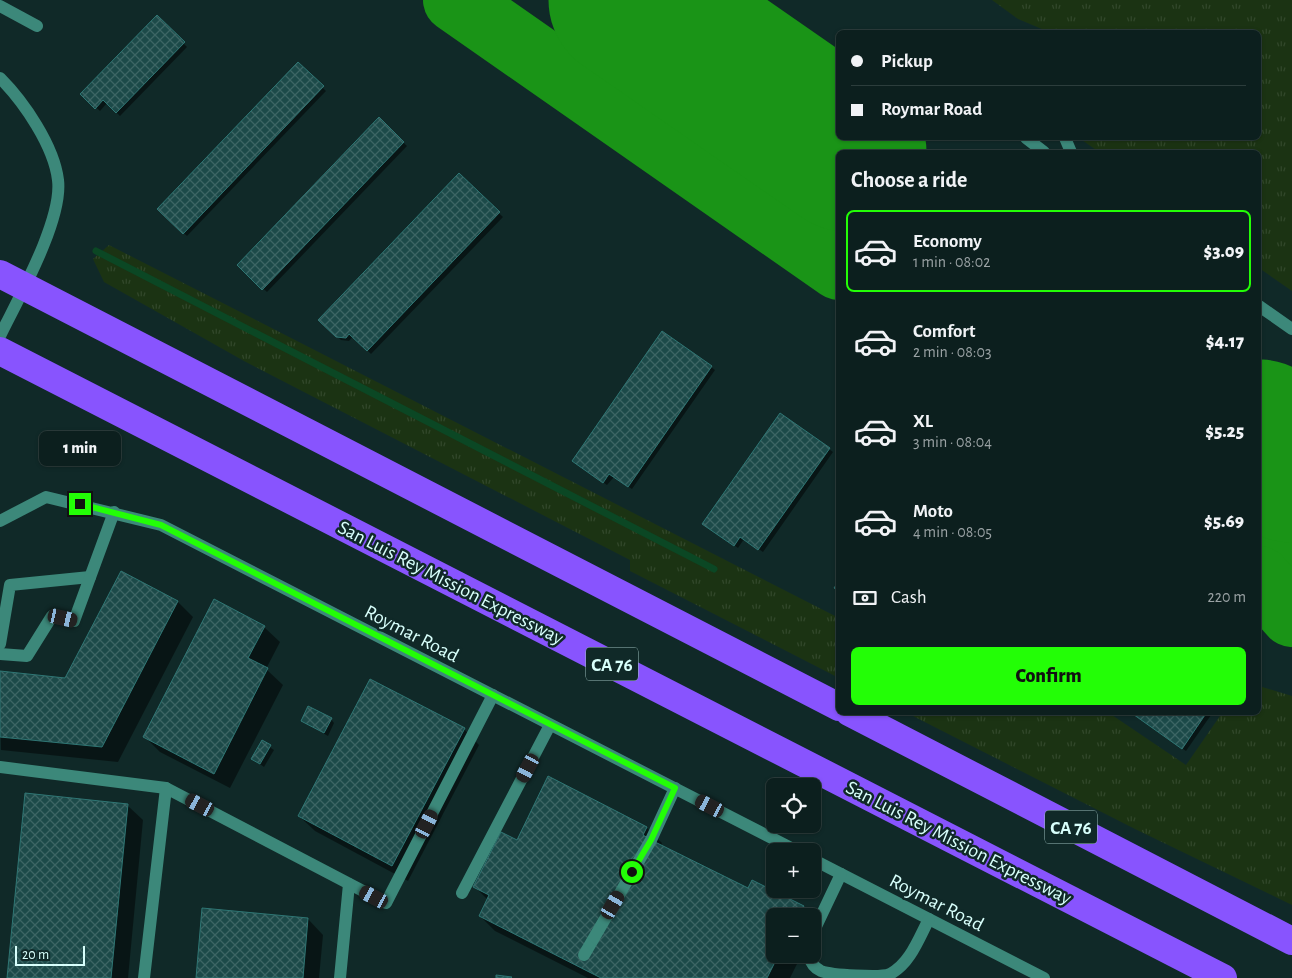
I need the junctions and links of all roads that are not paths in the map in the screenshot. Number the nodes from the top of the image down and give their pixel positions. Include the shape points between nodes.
1 (0, 6) edge
2 (37, 26) dead end
3 (0, 78) edge
4 (1029, 140) edge
5 (1041, 150) edge
6 (0, 274) edge
7 (25, 286) junction
8 (1261, 307) edge
9 (1292, 329) edge
10 (0, 336) edge
11 (0, 351) edge
12 (114, 512) junction
13 (0, 521) edge
14 (90, 576) junction
15 (0, 644) edge
16 (0, 654) edge
17 (493, 695) junction
18 (836, 705) edge
19 (855, 715) edge
20 (550, 725) junction
21 (0, 767) edge
22 (166, 788) junction
23 (675, 788) junction
24 (782, 843) edge
25 (821, 864) edge
26 (841, 874) junction
27 (349, 884) junction
28 (462, 892) dead end
29 (821, 916) edge
30 (929, 919) junction
31 (1292, 941) edge
32 (584, 955) dead end
33 (811, 963) edge
34 (144, 978) edge
35 (340, 978) edge
36 (1044, 978) edge
37 (1223, 978) edge

1 - 2 street
3 - 7 street via 23,104 44,140 58,181 54,218
4 - 5 street
6 - 7 highway
7 - 10 street
7 - 18 highway
8 - 9 street
11 - 37 highway, San Luis Rey Mission Expressway / CA 76
12 - 13 street, Roymar Road via 46,496
12 - 14 street
12 - 17 street, Roymar Road via 161,525
14 - 15 street via 10,585
14 - 16 street via 74,621 52,616 27,656
17 - 20 street, Roymar Road
17 - 27 street via 386,903
19 - 31 highway, CA 76
20 - 23 street, Roymar Road
20 - 28 street
21 - 22 street
22 - 27 street
22 - 34 street
23 - 24 street, Roymar Road
23 - 32 street via 651,840
25 - 26 street, Roymar Road
26 - 29 street
26 - 30 street, Roymar Road
27 - 35 street
30 - 33 street via 912,952 889,975 879,978 821,971
30 - 36 street, Roymar Road

